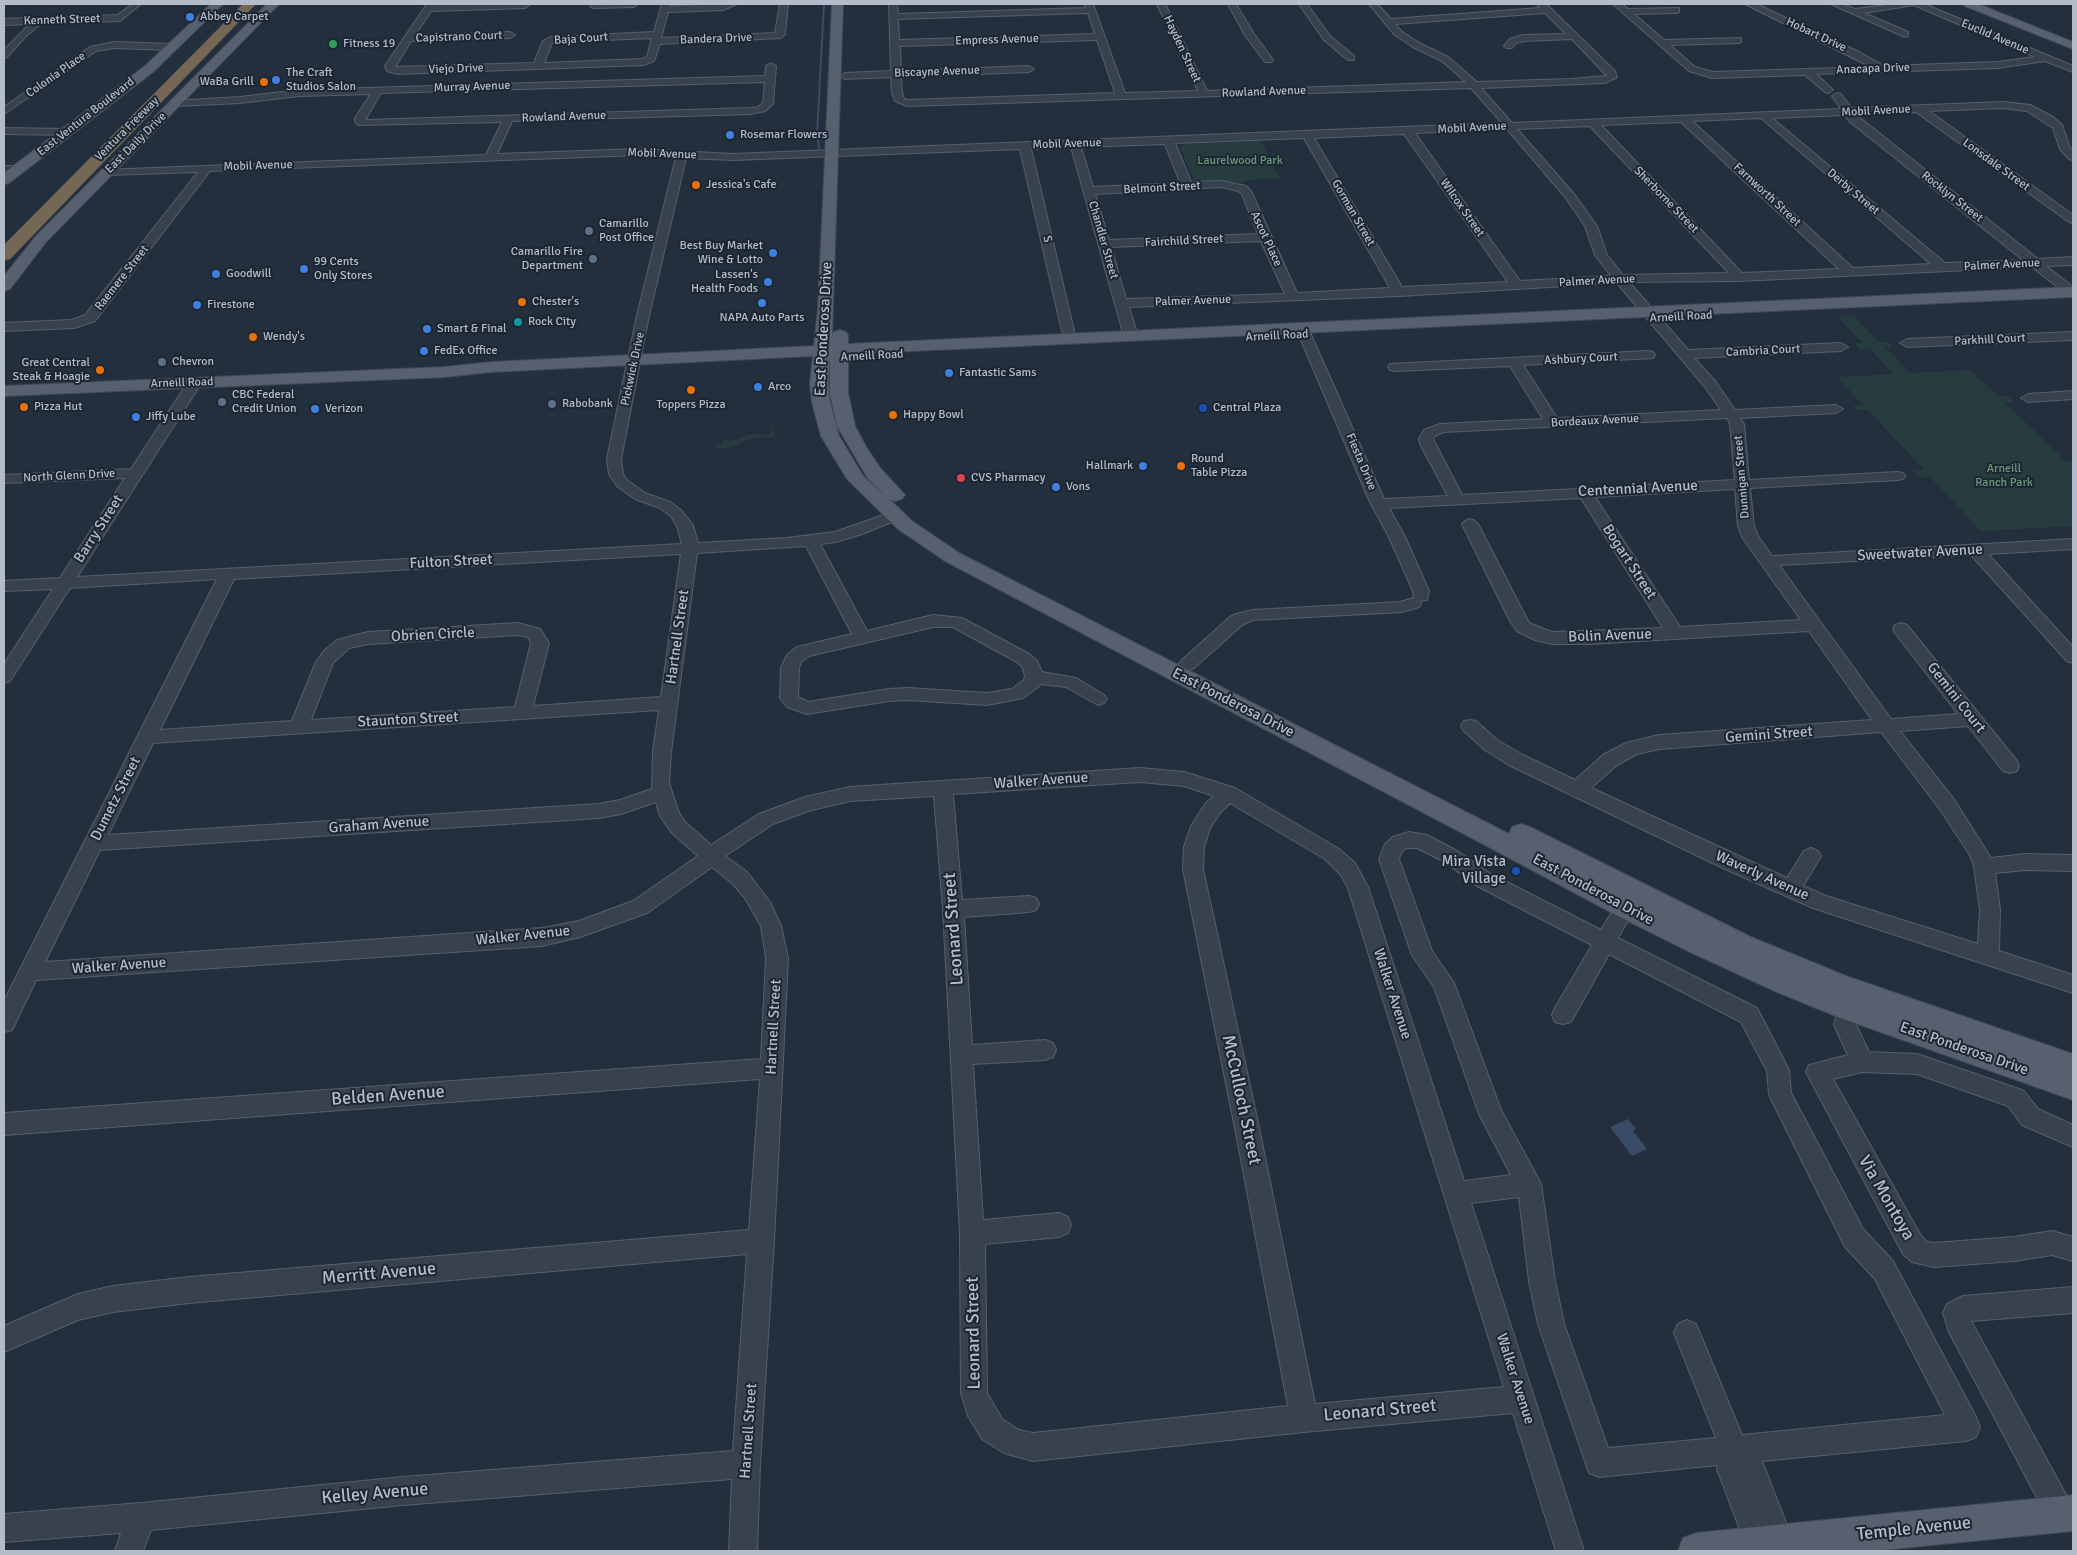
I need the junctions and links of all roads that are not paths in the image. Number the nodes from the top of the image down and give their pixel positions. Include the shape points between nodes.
1 (137, 4) edge
2 (217, 4) edge
3 (234, 4) edge
4 (250, 4) edge
5 (258, 4) edge
6 (273, 4) edge
7 (634, 4) edge
8 (733, 4) edge
9 (784, 4) edge
10 (837, 4) edge
11 (845, 4) edge
12 (893, 4) edge
13 (1161, 4) edge
14 (1168, 4) edge
15 (1232, 4) edge
16 (1303, 4) edge
17 (1374, 4) edge
18 (1617, 4) edge
19 (1749, 4) edge
20 (1835, 4) edge
21 (1910, 4) edge
22 (1917, 4) edge
23 (1969, 4) edge
24 (1980, 4) edge
25 (429, 6) edge
26 (524, 7) edge
27 (594, 7) edge
28 (666, 7) edge
29 (1090, 7) edge
30 (1545, 7) edge
31 (1676, 10) dead end
32 (1626, 12) junction
33 (1855, 12) junction
34 (894, 17) junction
35 (39, 21) junction
36 (4, 22) edge
37 (1388, 22) junction
38 (231, 23) junction
39 (511, 34) dead end
40 (1905, 34) dead end
41 (1574, 36) junction
42 (1100, 37) junction
43 (408, 38) junction
44 (657, 38) junction
45 (1738, 40) dead end
46 (2073, 41) edge
47 (894, 43) junction
48 (1661, 43) junction
49 (1509, 46) dead end
50 (2073, 46) edge
51 (168, 49) junction
52 (4, 55) edge
53 (1351, 58) dead end
54 (2044, 58) junction
55 (1268, 60) dead end
56 (538, 65) junction
57 (771, 66) dead end
58 (522, 67) junction
59 (694, 68) dead end
60 (1029, 69) dead end
61 (1882, 69) junction
62 (2073, 69) edge
63 (1806, 72) junction
64 (895, 74) junction
65 (845, 76) junction
66 (769, 79) junction
67 (692, 81) junction
68 (516, 85) junction
69 (1473, 85) junction
70 (378, 90) junction
71 (1204, 94) junction
72 (1121, 97) junction
73 (175, 104) junction
74 (764, 107) joint
75 (1919, 109) junction
76 (4, 111) edge
77 (1846, 113) junction
78 (1764, 116) junction
79 (508, 119) junction
80 (1686, 120) junction
81 (362, 123) joint
82 (1593, 123) junction
83 (1507, 126) junction
84 (1407, 130) junction
85 (4, 131) edge
86 (63, 132) junction
87 (1307, 135) junction
88 (1168, 140) junction
89 (1074, 144) junction
90 (1025, 146) junction
91 (88, 149) dead end
92 (837, 152) junction
93 (682, 155) junction
94 (490, 157) junction
95 (2073, 157) edge
96 (207, 168) junction
97 (8, 172) edge
98 (107, 172) junction
99 (1187, 186) junction
100 (1236, 186) joint
101 (1088, 191) junction
102 (2073, 220) edge
103 (1265, 237) junction
104 (1103, 244) junction
105 (4, 255) edge
106 (2073, 261) edge
107 (2035, 263) junction
108 (1942, 267) junction
109 (1849, 271) junction
110 (1739, 277) junction
111 (1621, 279) junction
112 (1518, 285) junction
113 (4, 286) edge
114 (1398, 292) junction
115 (2073, 294) edge
116 (1293, 297) junction
117 (1121, 303) junction
118 (1651, 315) junction
119 (4, 327) edge
120 (1068, 331) dead end
121 (1304, 331) junction
122 (1131, 336) junction
123 (2073, 336) edge
124 (1907, 343) dead end
125 (1841, 347) dead end
126 (831, 354) junction
127 (1685, 354) junction
128 (1648, 356) dead end
129 (635, 362) junction
130 (1514, 362) junction
131 (1395, 367) dead end
132 (195, 382) junction
133 (5, 394) edge
134 (2073, 395) edge
135 (2028, 398) dead end
136 (1836, 409) dead end
137 (1731, 414) junction
138 (1553, 423) junction
139 (844, 458) junction
140 (135, 473) junction
141 (874, 473) junction
142 (1898, 476) dead end
143 (4, 479) edge
144 (1743, 483) junction
145 (1584, 492) junction
146 (1457, 499) junction
147 (1379, 504) junction
148 (894, 516) junction
149 (1470, 524) dead end
150 (811, 541) junction
151 (2073, 544) edge
152 (690, 548) junction
153 (1976, 550) junction
154 (1766, 561) junction
155 (228, 574) junction
156 (65, 582) junction
157 (4, 586) edge
158 (1417, 600) joint
159 (1814, 625) junction
160 (1901, 629) dead end
161 (1675, 633) junction
162 (861, 636) junction
163 (2073, 657) edge
164 (1188, 664) junction
165 (4, 677) edge
166 (1034, 677) junction
167 (1098, 699) dead end
168 (669, 703) junction
169 (522, 713) junction
170 (1973, 720) junction
171 (299, 726) junction
172 (1470, 726) dead end
173 (1887, 727) junction
174 (146, 737) junction
175 (2010, 766) dead end
176 (943, 787) junction
177 (1579, 788) junction
178 (1228, 793) junction
179 (662, 794) junction
180 (94, 843) junction
181 (711, 855) junction
182 (1811, 856) dead end
183 (2073, 863) edge
184 (1984, 866) junction
185 (1791, 889) junction
186 (1029, 904) dead end
187 (1625, 908) junction
188 (953, 909) junction
189 (1606, 940) junction
190 (1988, 956) junction
191 (29, 972) junction
192 (2073, 984) edge
193 (1848, 1009) junction
194 (1563, 1015) dead end
195 (4, 1023) edge
196 (1045, 1050) dead end
197 (962, 1055) junction
198 (1862, 1062) junction
199 (2073, 1067) edge
200 (771, 1068) junction
201 (2073, 1087) edge
202 (4, 1124) edge
203 (2073, 1136) edge
204 (1529, 1184) junction
205 (1456, 1194) junction
206 (1059, 1225) dead end
207 (972, 1233) junction
208 (762, 1241) junction
209 (2073, 1249) edge
210 (2073, 1300) edge
211 (1686, 1333) dead end
212 (4, 1339) edge
213 (1522, 1399) junction
214 (1304, 1418) junction
215 (1734, 1449) junction
216 (746, 1464) junction
217 (2067, 1514) edge
218 (141, 1517) junction
219 (4, 1528) edge
220 (1770, 1544) junction
221 (129, 1551) edge
222 (742, 1551) edge
223 (1570, 1551) edge
224 (1696, 1551) edge

1 - 35 street, Kenneth Street via 120,18
2 - 51 main road, East Ventura Boulevard
3 - 91 highway, Ventura Freeway
4 - 38 highway, Ventura Freeway
5 - 38 highway
6 - 73 main road, East Daily Drive
7 - 27 street
8 - 28 street via 723,7
9 - 44 street, Bandera Drive via 780,34 776,36
10 - 92 main road, East Ponderosa Drive
11 - 65 main road, East Ponderosa Drive
12 - 34 street
13 - 14 street
13 - 71 street, Hayden Street
15 - 55 street
16 - 53 street via 1327,38
17 - 37 street, Dunnigan Street
18 - 32 street
19 - 61 street, Hobart Drive
20 - 33 street
21 - 33 street
22 - 54 street, Euclid Avenue
23 - 50 main road
24 - 46 main road
25 - 26 street
25 - 43 street
28 - 44 street
29 - 34 street
29 - 42 street
30 - 37 street via 1450,19
30 - 41 street
31 - 32 street
32 - 48 street
33 - 40 street
34 - 47 street
35 - 36 street, Kenneth Street
35 - 52 street via 22,34
37 - 69 street, Dunnigan Street via 1405,38 1456,67
38 - 105 highway, Ventura Freeway
39 - 43 street, Capistrano Court
41 - 49 street via 1523,38
41 - 69 street, Rowland Avenue via 1612,74 1609,79
42 - 47 street, Empress Avenue
42 - 72 street
43 - 58 street, Viejo Drive via 390,66 392,70
44 - 56 street, Baja Court via 554,39 548,42
44 - 56 street via 651,59 638,62
45 - 48 street
47 - 64 street
48 - 63 street, Anacapa Drive via 1692,69 1702,73
51 - 76 street, Colonia Place via 114,46 93,49
51 - 86 main road, East Ventura Boulevard
54 - 61 street, Anacapa Drive via 1998,65
54 - 62 street, Euclid Avenue
56 - 58 street
57 - 66 street
58 - 68 street
59 - 67 street
60 - 64 street, Biscayne Avenue
61 - 63 street, Anacapa Drive
63 - 77 street, Rocklyn Street via 1833,93
64 - 65 street, Biscayne Avenue
64 - 72 street, Rowland Avenue via 899,99 904,103
65 - 92 main road, East Ponderosa Drive
66 - 67 street, Murray Avenue
66 - 74 street via 768,104
67 - 68 street, Murray Avenue
68 - 70 street, Murray Avenue
69 - 71 street, Rowland Avenue
69 - 83 street, Dunnigan Street
70 - 73 street, Murray Avenue
70 - 81 street via 360,118
71 - 72 street, Rowland Avenue
73 - 98 main road, East Daily Drive
74 - 79 street, Rowland Avenue via 750,111
75 - 77 street, Mobil Avenue
75 - 95 street, Mobil Avenue via 2026,107 2054,123 2061,131 2065,149
75 - 102 street, Lonsdale Street
77 - 78 street, Mobil Avenue
77 - 107 street, Rocklyn Street
78 - 80 street, Mobil Avenue
78 - 108 street, Derby Street
79 - 81 street, Rowland Avenue
79 - 94 street
80 - 82 street, Mobil Avenue
80 - 109 street, Farnworth Street
82 - 83 street, Mobil Avenue
82 - 110 street, Sherborne Street
83 - 84 street, Mobil Avenue
83 - 111 street, Dunnigan Street via 1570,196 1591,226 1601,256
84 - 87 street, Mobil Avenue
84 - 112 street, Wilcox Street
85 - 86 street
86 - 97 main road, East Ventura Boulevard
87 - 88 street, Mobil Avenue
87 - 114 street, Gorman Street
88 - 89 street, Mobil Avenue
88 - 99 street
89 - 90 street, Mobil Avenue
89 - 101 street, Chandler Street
90 - 92 street, Mobil Avenue
90 - 120 street, S
92 - 93 street, Mobil Avenue via 726,157
92 - 126 main road, East Ponderosa Drive
93 - 94 street, Mobil Avenue via 640,152
93 - 129 street, Pickwick Drive via 676,169
94 - 96 street, Mobil Avenue
96 - 98 street, Mobil Avenue
96 - 119 street, Raemere Street via 90,318 75,324
98 - 113 main road, East Daily Drive via 41,238
99 - 100 street, Belmont Street
99 - 101 street, Belmont Street
100 - 103 street, Ascot Place via 1247,194
101 - 104 street, Chandler Street
103 - 104 street, Fairchild Street
103 - 116 street, Ascot Place
104 - 117 street, Chandler Street
106 - 107 street, Palmer Avenue
107 - 108 street, Palmer Avenue
107 - 115 street, Rocklyn Street
108 - 109 street, Palmer Avenue
109 - 110 street, Palmer Avenue
110 - 111 street, Palmer Avenue
111 - 112 street, Palmer Avenue
111 - 118 street, Dunnigan Street
112 - 114 street, Palmer Avenue
114 - 116 street, Palmer Avenue
115 - 118 main road, Arneill Road
116 - 117 street, Palmer Avenue
117 - 122 street, Chandler Street
118 - 121 main road, Arneill Road
118 - 127 street, Dunnigan Street
121 - 122 main road, Arneill Road
121 - 126 main road, Arneill Road
121 - 147 street, Fiesta Drive
122 - 126 main road, Arneill Road
123 - 124 street, Parkhill Court
125 - 127 street, Cambria Court
126 - 129 main road, Arneill Road
126 - 139 main road, East Ponderosa Drive via 819,384 823,416 830,436
126 - 141 main road, East Ponderosa Drive via 842,414 857,447
127 - 137 street, Dunnigan Street
128 - 130 street, Ashbury Court
129 - 132 main road, Arneill Road via 489,372 481,369
129 - 152 street, Pickwick Drive via 614,459 615,470 628,488 680,516 689,531
130 - 131 street, Ashbury Court
130 - 138 street, Ashbury Court
132 - 133 main road, Arneill Road
132 - 140 street, Barry Street
134 - 135 street
136 - 137 street, Bordeaux Avenue
137 - 138 street, Bordeaux Avenue
137 - 144 street, Dunnigan Street via 1737,424
138 - 146 street, Bordeaux Avenue via 1451,427 1432,431 1427,436 1428,444
139 - 141 main road via 851,460 859,470
139 - 148 main road, East Ponderosa Drive via 856,479
140 - 143 street, North Glenn Drive
140 - 156 street, Barry Street
141 - 164 main road, East Ponderosa Drive via 909,509 965,548
142 - 144 street, Centennial Avenue
144 - 145 street, Centennial Avenue
144 - 154 street, Dunnigan Street via 1746,526
145 - 146 street, Centennial Avenue
145 - 161 street, Bogart Street
146 - 147 street, Centennial Avenue
147 - 158 street, Fiesta Drive via 1420,591
148 - 150 street, Fulton Street via 849,533
148 - 187 main road, East Ponderosa Drive via 952,557
149 - 161 street, Bolin Avenue via 1518,621 1532,633 1552,638
150 - 152 street, Fulton Street
150 - 162 street
151 - 153 street, Sweetwater Avenue
152 - 155 street, Fulton Street
152 - 168 street, Hartnell Street
153 - 154 street, Sweetwater Avenue
153 - 163 street
154 - 159 street, Dunnigan Street
155 - 156 street, Fulton Street
155 - 174 street, Dumetz Street
156 - 157 street, Fulton Street
156 - 165 street, Barry Street
158 - 164 street, Fiesta Drive via 1402,607 1242,618
159 - 161 street, Bolin Avenue
159 - 173 street, Dunnigan Street
160 - 170 street, Gemini Court
162 - 166 street via 932,621 948,621 1023,658 1032,667
162 - 166 street via 798,655 790,668 789,698 793,703 815,708 908,694 988,699 1017,694 1025,690
164 - 199 main road, East Ponderosa Drive via 1742,945 1838,985
166 - 167 street via 1070,682
168 - 169 street, Staunton Street
168 - 179 street, Hartnell Street via 661,760
169 - 171 street, Staunton Street
169 - 171 street, Obrien Circle via 540,643 534,633 518,629 368,638 344,644 326,662
170 - 173 street, Gemini Street
170 - 175 street, Gemini Court
171 - 174 street, Staunton Street
172 - 177 street, Waverly Avenue via 1499,750
173 - 177 street, Gemini Street via 1645,744 1610,760
173 - 184 street, Dunnigan Street via 1946,803
174 - 180 street, Dumetz Street
176 - 178 street, Walker Avenue via 1140,775 1184,779
176 - 181 street, Walker Avenue via 850,794 805,804 753,826
176 - 188 street, Leonard Street
177 - 185 street, Waverly Avenue
178 - 205 street, Walker Avenue via 1332,854 1353,878
178 - 214 street, McCulloch Street via 1201,826 1194,847 1193,869
179 - 180 street, Graham Avenue via 599,811
179 - 181 street, Hartnell Street via 678,827
180 - 191 street, Dumetz Street
181 - 191 street, Walker Avenue via 694,871 640,908 558,934
181 - 200 street, Hartnell Street via 752,892 763,908 774,936 777,986
182 - 185 street
183 - 184 street
184 - 190 street, Dunnigan Street via 1990,910
185 - 190 street, Waverly Avenue via 1874,921
186 - 188 street
187 - 189 street
187 - 193 main road, East Ponderosa Drive
188 - 197 street, Leonard Street
189 - 194 street
189 - 204 street via 1484,880 1452,857 1420,840 1400,842 1392,849 1389,859 1424,955 1443,983 1491,1114
189 - 215 street via 1749,1016 1778,1070 1780,1094 1854,1238 1884,1270 1966,1427
190 - 192 street, Waverly Avenue
191 - 195 street, Dumetz Street
193 - 198 street via 1845,1025
193 - 201 main road, East Ponderosa Drive
196 - 197 street
197 - 207 street, Leonard Street
198 - 203 street, Via Montoya via 1917,1064 2016,1098 2030,1117
198 - 209 street, Via Montoya via 1817,1072 1912,1245 1921,1253 1934,1255 2014,1249 2052,1243
200 - 202 street, Belden Avenue
200 - 208 street, Hartnell Street
204 - 205 street
204 - 215 street via 1551,1324 1599,1463
205 - 213 street, Walker Avenue
206 - 207 street
207 - 214 street, Leonard Street via 974,1394 984,1418 1002,1437 1033,1447
208 - 212 street, Merritt Avenue via 113,1299 78,1308
208 - 216 street, Hartnell Street
210 - 217 street via 1963,1309 1956,1313 1958,1323
211 - 215 street
213 - 214 street, Leonard Street
213 - 223 street, Walker Avenue
215 - 220 street via 1731,1469
216 - 218 street, Kelley Avenue via 412,1490
216 - 222 street, Hartnell Street
217 - 220 main road, Temple Avenue
218 - 219 street, Kelley Avenue
218 - 221 street
220 - 224 main road, Temple Avenue

